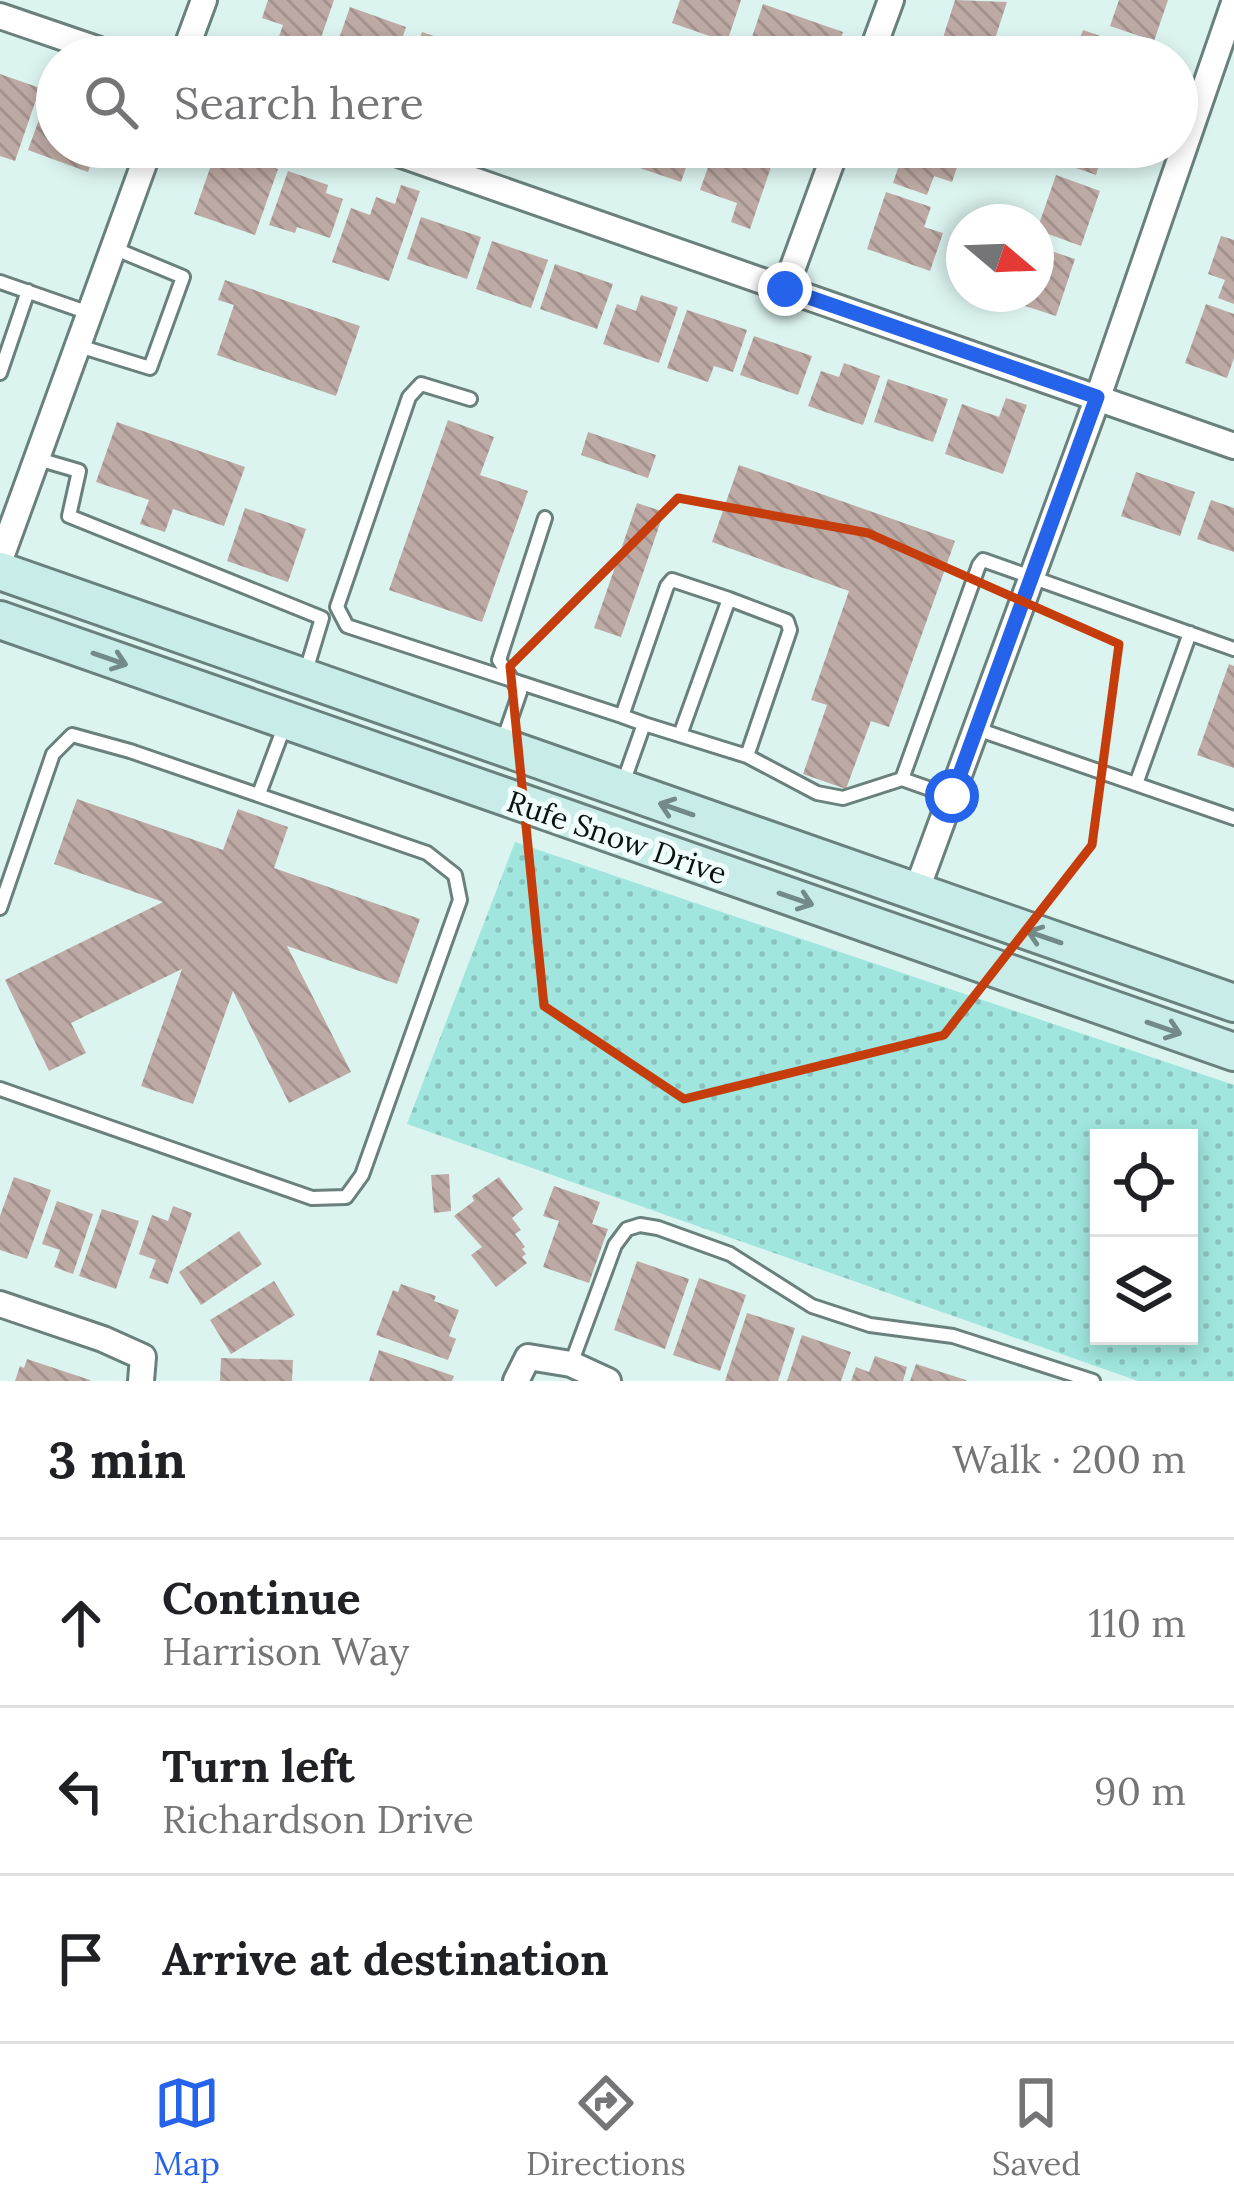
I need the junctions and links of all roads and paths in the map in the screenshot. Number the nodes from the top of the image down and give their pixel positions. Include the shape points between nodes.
1 (204, 0) edge
2 (892, 0) edge
3 (1234, 3) edge
4 (0, 16) edge
5 (59, 36) edge
6 (191, 36) edge
7 (878, 36) edge
8 (1198, 107) edge
9 (142, 168) edge
10 (440, 168) edge
11 (829, 168) edge
12 (1177, 168) edge
13 (113, 248) junction
14 (0, 282) edge
15 (785, 289) junction
16 (28, 291) junction
17 (90, 314) junction
18 (78, 346) junction
19 (0, 373) edge
20 (1097, 397) junction
21 (470, 399) dead end
22 (1234, 446) edge
23 (37, 458) junction
24 (545, 518) dead end
25 (0, 560) edge
26 (0, 571) edge
27 (1032, 576) junction
28 (729, 599) junction
29 (0, 620) edge
30 (1190, 633) junction
31 (1234, 649) edge
32 (304, 678) junction
33 (512, 680) junction
34 (622, 716) junction
35 (286, 721) junction
36 (644, 724) junction
37 (977, 729) junction
38 (680, 735) junction
39 (501, 748) junction
40 (747, 755) junction
41 (902, 778) junction
42 (1136, 784) junction
43 (620, 790) junction
44 (259, 794) junction
45 (952, 796) junction
46 (1234, 818) edge
47 (916, 892) junction
48 (0, 908) edge
49 (1234, 1004) edge
50 (1234, 1052) edge
51 (0, 1089) edge
52 (0, 1304) edge
53 (571, 1364) junction
54 (142, 1369) edge
55 (516, 1381) edge
56 (608, 1381) edge
57 (1093, 1381) edge

1 - 6 street
2 - 7 street
3 - 8 street
4 - 5 street
9 - 13 street
10 - 15 street
11 - 15 street
12 - 20 street
13 - 17 street
13 - 18 lane via 183,277 150,368
14 - 16 lane
15 - 20 street
16 - 17 lane
16 - 19 lane
17 - 18 street
18 - 23 street
20 - 22 street
20 - 27 street
21 - 33 lane via 422,384 409,397 337,607 347,626
23 - 25 street
23 - 32 lane via 80,471 69,516 322,618
24 - 33 lane via 499,660
26 - 32 main road, Rufe Snow Drive
27 - 30 lane
27 - 37 street
27 - 41 lane via 979,565
28 - 34 lane via 672,580
28 - 38 lane
28 - 40 lane via 788,621 790,630
29 -> 35 main road, Rufe Snow Drive
30 - 31 lane
30 - 42 lane
32 - 39 main road, Rufe Snow Drive
33 - 34 lane
33 - 39 lane via 520,692
34 - 36 lane
35 - 44 lane
35 -> 50 main road, Rufe Snow Drive
36 - 38 lane
36 - 43 lane
37 - 42 lane
37 - 45 street
38 - 40 lane
39 - 43 main road, Rufe Snow Drive
40 - 41 lane via 843,798
41 - 45 lane
42 - 46 lane
47 -> 43 main road, Rufe Snow Drive
44 - 48 lane via 72,735 52,754
44 - 51 lane via 428,854 454,875 460,900 362,1175 346,1196 312,1198
45 - 47 street
49 -> 47 main road, Rufe Snow Drive
52 - 54 street via 103,1339
53 - 55 street via 528,1357
53 - 56 street
53 - 57 lane via 615,1244 640,1225 730,1254 812,1306 870,1325 953,1336

